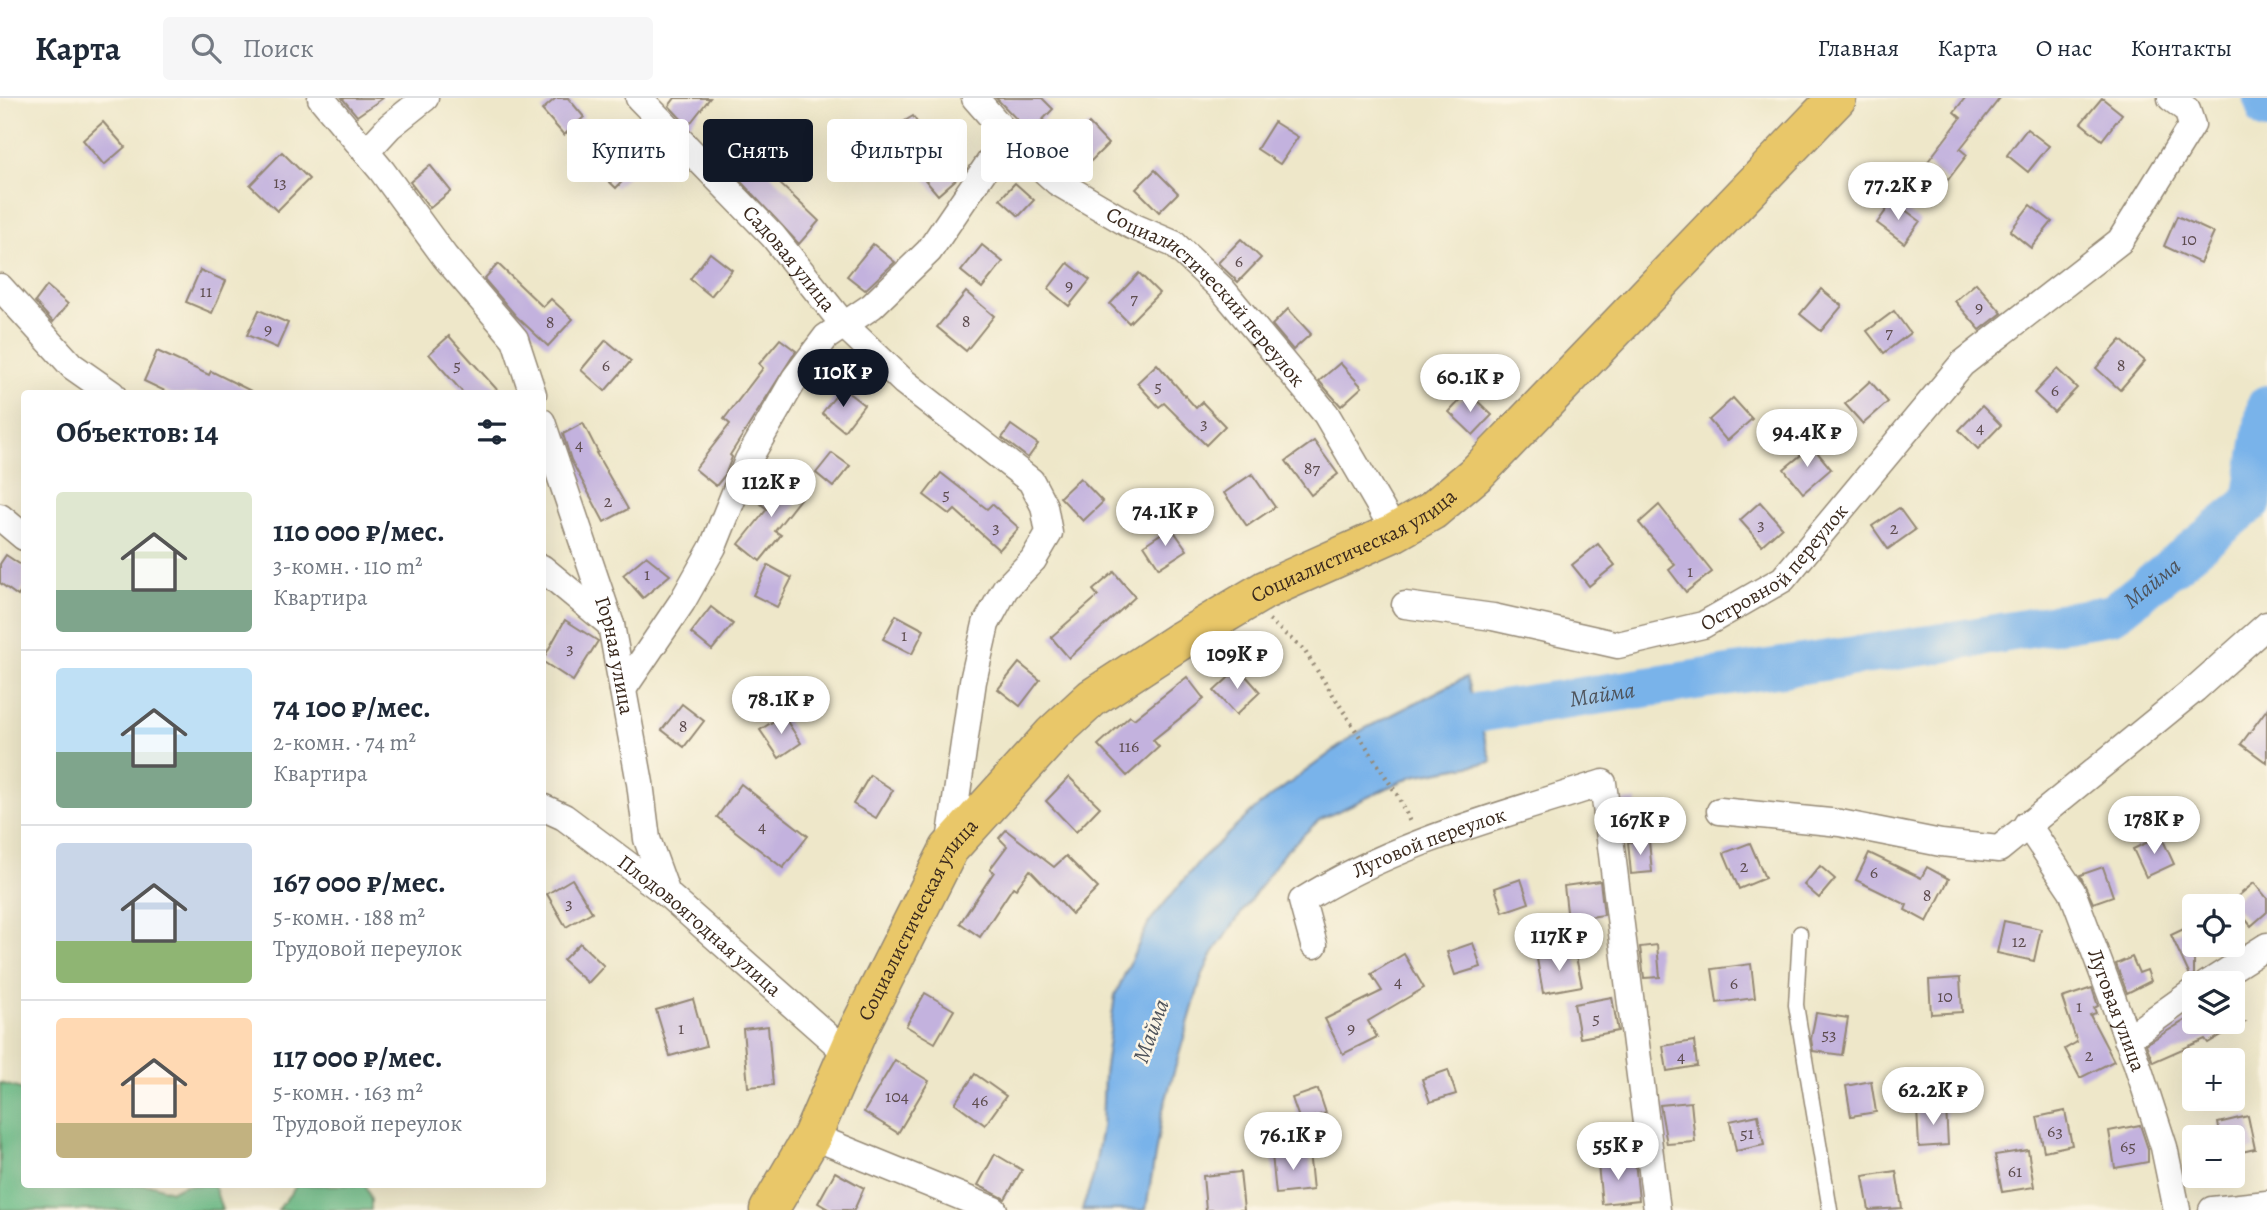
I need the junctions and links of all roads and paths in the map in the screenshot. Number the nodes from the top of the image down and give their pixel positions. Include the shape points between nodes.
1 (321, 98) edge
2 (425, 98) edge
3 (639, 98) edge
4 (975, 98) edge
5 (1837, 98) edge
6 (2171, 98) edge
7 (994, 119) edge
8 (366, 152) junction
9 (981, 175) edge
10 (1056, 182) edge
11 (0, 287) edge
12 (844, 325) junction
13 (106, 390) edge
14 (532, 390) edge
15 (546, 434) edge
16 (0, 517) edge
17 (1395, 532) junction
18 (21, 534) edge
19 (546, 571) edge
20 (1246, 601) junction
21 (1405, 605) dead end
22 (611, 625) junction
23 (2265, 632) edge
24 (623, 689) junction
25 (1398, 796) dead end
26 (546, 809) edge
27 (1720, 811) dead end
28 (2027, 824) junction
29 (949, 849) junction
30 (667, 894) junction
31 (1800, 933) dead end
32 (1314, 945) dead end
33 (2267, 946) edge
34 (2228, 971) edge
35 (2182, 999) edge
36 (2127, 1038) junction
37 (848, 1054) junction
38 (812, 1136) junction
39 (2267, 1204) edge
40 (769, 1210) edge
41 (995, 1210) edge
42 (1657, 1210) edge
43 (1830, 1210) edge
44 (2177, 1210) edge
45 (2212, 1210) edge

1 - 8 street
2 - 8 street
3 - 12 street, Садовая улица via 773,236
4 - 7 street, Социалистический переулок
5 - 17 main road, Социалистическая улица via 1477,473 1432,511
6 - 21 street, Островной переулок via 2187,110 2192,125 2119,241 1962,364 1783,579 1703,625 1618,645 1493,617
8 - 14 street via 515,340
9 - 12 street via 929,251 872,306
10 - 17 street, Социалистический переулок via 1132,226 1174,244 1223,289 1326,414
11 - 13 street via 72,366
12 - 24 street via 826,337 771,417 713,547
12 - 29 street, Садовая улица via 904,382 1031,481 1044,506 1049,533 1033,560 1005,589 986,624 973,681
15 - 22 street, Горная улица
16 - 18 street
17 - 20 main road, Социалистическая улица
19 - 22 street
20 - 25 path via 1304,650
20 - 29 main road, Социалистическая улица via 1092,698 1053,734
22 - 24 street, Горная улица
23 - 28 street
24 - 30 street, Горная улица via 647,839
26 - 30 street, Плодовоягодная улица via 564,817
27 - 28 street via 1999,849
28 - 36 street, Луговая улица via 2072,891
29 - 37 main road, Социалистическая улица
30 - 37 street, Плодовоягодная улица
31 - 43 lane via 1796,1005
32 - 42 street, Луговой переулок via 1302,901 1344,874 1437,836 1603,783
33 - 34 street
35 - 36 street
36 - 44 street, Луговая улица via 2164,1147
37 - 38 main road, Социалистическая улица
38 - 40 main road, Социалистическая улица
38 - 41 street
39 - 45 street

